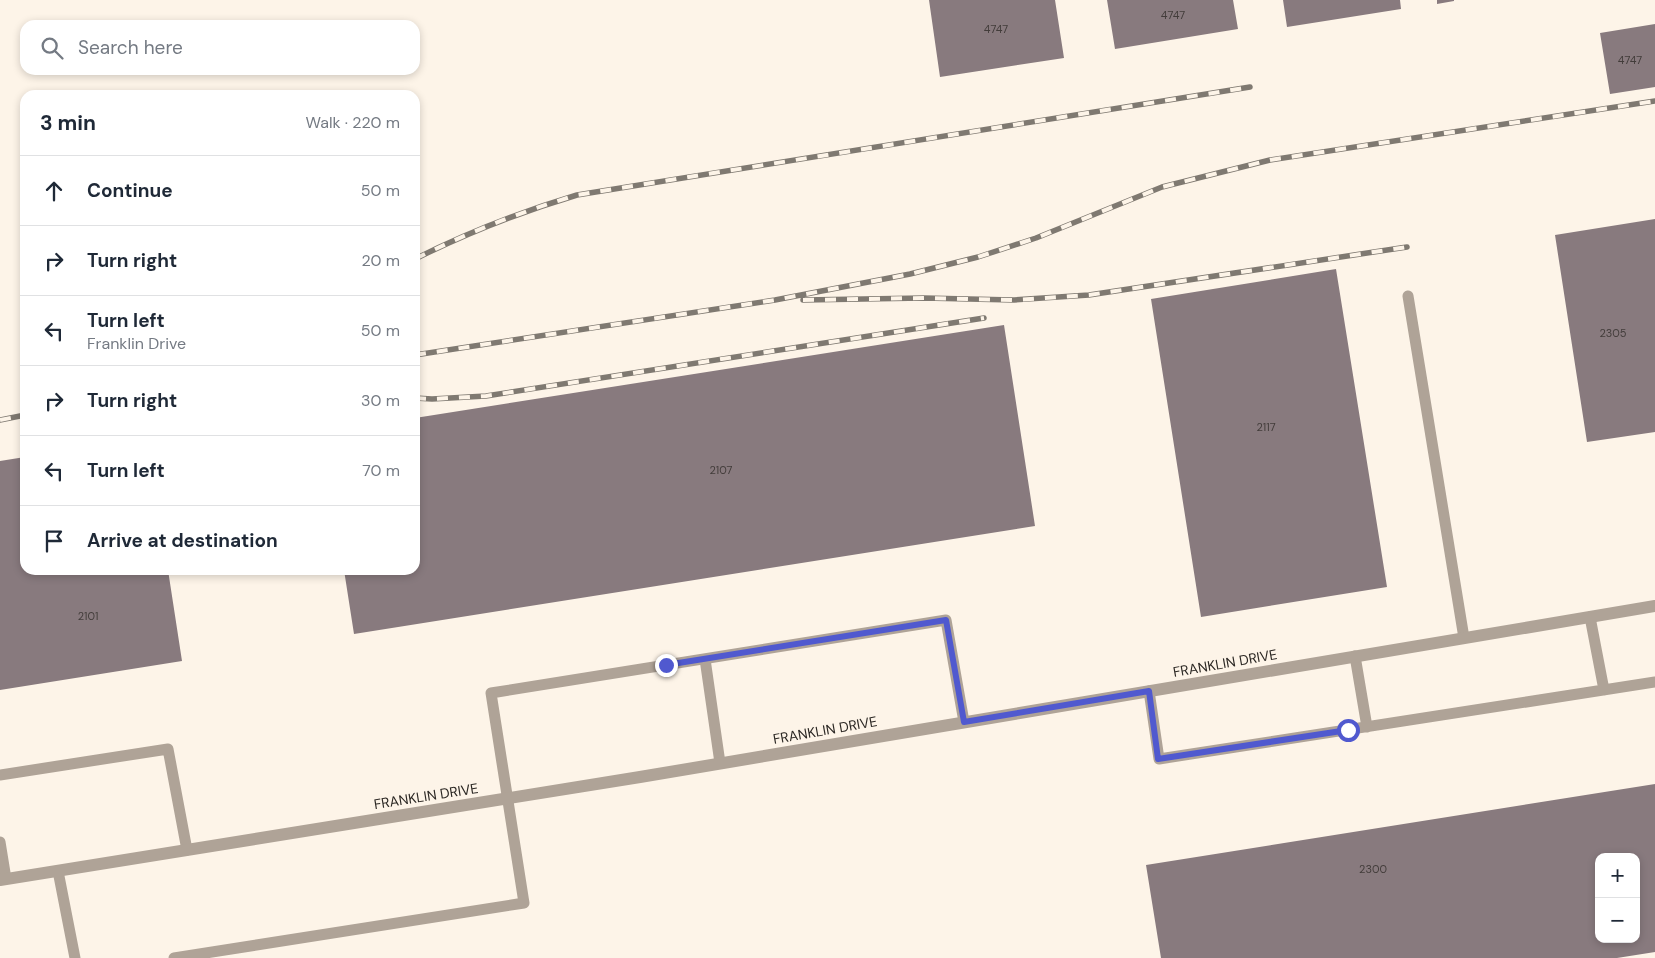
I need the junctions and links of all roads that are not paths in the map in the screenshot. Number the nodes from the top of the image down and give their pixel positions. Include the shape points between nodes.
1 (1408, 296) dead end
2 (1655, 606) edge
3 (1590, 617) junction
4 (1464, 638) junction
5 (1355, 656) junction
6 (705, 659) junction
7 (1655, 682) edge
8 (1604, 690) junction
9 (1149, 691) junction
10 (964, 722) junction
11 (1367, 727) junction
12 (720, 763) junction
13 (0, 775) edge
14 (506, 798) junction
15 (0, 842) edge
16 (187, 850) junction
17 (58, 871) junction
18 (3, 880) edge
19 (75, 958) edge
20 (174, 958) edge

1 - 4 lane
2 - 3 street, FRANKLIN DRIVE
3 - 4 street, FRANKLIN DRIVE
3 - 8 lane
4 - 5 street, FRANKLIN DRIVE
5 - 9 street, FRANKLIN DRIVE
5 - 11 lane
6 - 10 lane via 946,620
6 - 12 lane
6 - 14 lane via 491,693
7 - 8 lane
8 - 11 lane
9 - 10 street, FRANKLIN DRIVE
9 - 11 lane via 1158,759
10 - 12 street, FRANKLIN DRIVE
12 - 14 street, FRANKLIN DRIVE
13 - 16 lane via 168,749
14 - 16 street, FRANKLIN DRIVE
14 - 20 lane via 524,903
15 - 18 lane
16 - 17 street, FRANKLIN DRIVE
17 - 18 street, FRANKLIN DRIVE
17 - 19 lane

